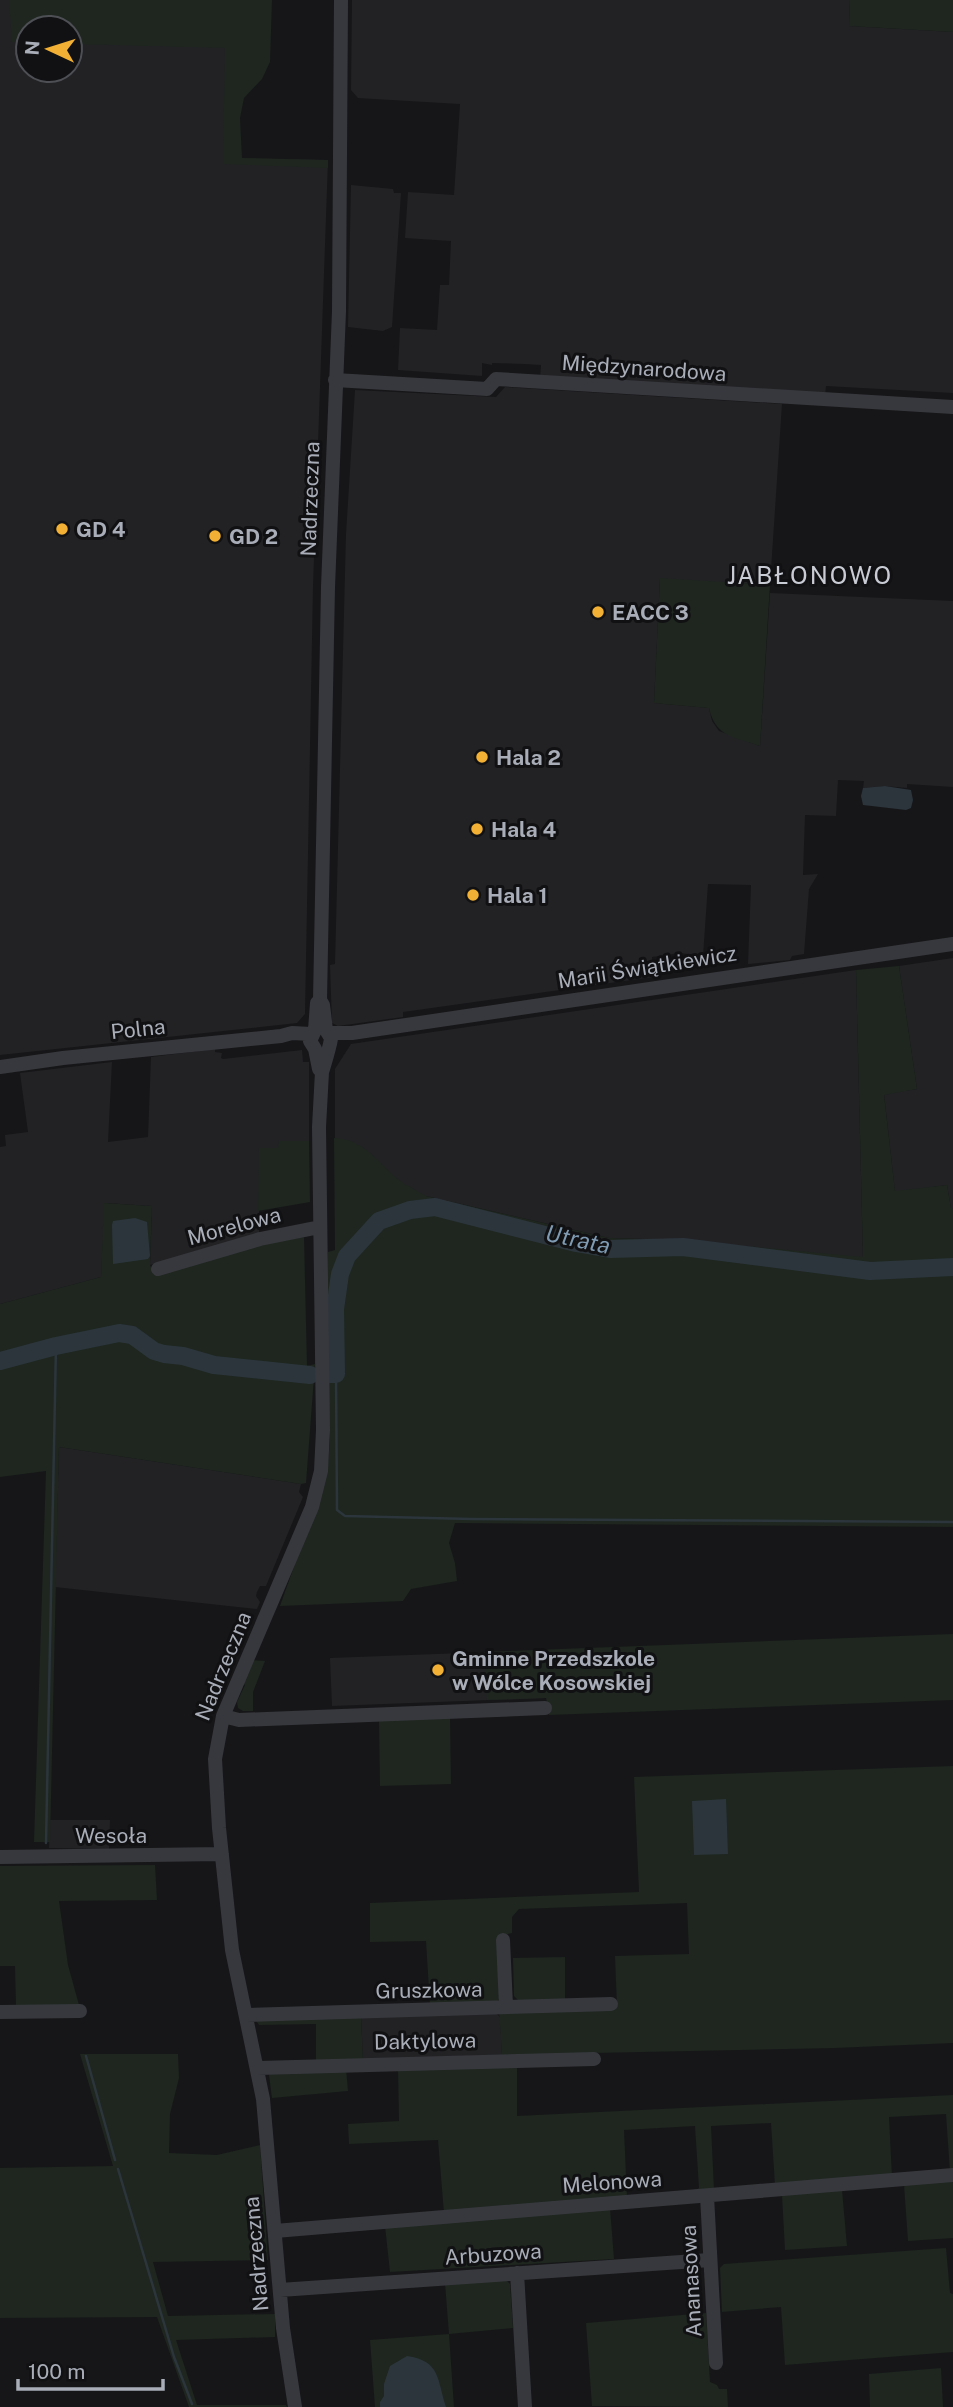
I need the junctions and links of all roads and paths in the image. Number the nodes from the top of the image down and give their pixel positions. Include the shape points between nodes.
1 (341, 0) edge
2 (335, 380) junction
3 (953, 407) edge
4 (953, 944) edge
5 (321, 1039) junction
6 (0, 1067) edge
7 (320, 1227) junction
8 (158, 1269) dead end
9 (545, 1708) dead end
10 (223, 1716) junction
11 (222, 1854) junction
12 (0, 1857) edge
13 (503, 1940) dead end
14 (611, 2004) dead end
15 (506, 2006) junction
16 (80, 2011) dead end
17 (0, 2012) edge
18 (247, 2015) junction
19 (594, 2059) dead end
20 (258, 2068) junction
21 (953, 2175) edge
22 (708, 2196) junction
23 (275, 2231) junction
24 (710, 2260) junction
25 (517, 2273) junction
26 (280, 2290) junction
27 (716, 2362) dead end
28 (295, 2407) edge
29 (525, 2407) edge

1 - 2 street, Nadrzeczna
2 - 3 street, Międzynarodowa via 487,389 496,379
2 - 5 street, Nadrzeczna via 317,1003
4 - 5 street, Marii Świątkiewicz
5 - 6 street, Polna via 281,1036
5 - 7 street, Nadrzeczna
7 - 8 street, Morelowa
7 - 10 street, Nadrzeczna via 323,1430 318,1483 308,1519
9 - 10 street via 239,1720
10 - 11 street, Nadrzeczna via 215,1759
11 - 12 street, Wesoła
11 - 18 street, Nadrzeczna via 232,1950
13 - 15 street
14 - 15 street, Gruszkowa
15 - 18 street, Gruszkowa
16 - 17 street
18 - 20 street, Nadrzeczna
19 - 20 street, Daktylowa
20 - 23 street, Nadrzeczna
21 - 22 street, Melonowa
22 - 23 street, Melonowa
22 - 24 street, Ananasowa
23 - 26 street, Nadrzeczna
24 - 25 street, Arbuzowa
24 - 27 street, Ananasowa
25 - 26 street, Arbuzowa
25 - 29 street
26 - 28 street, Nadrzeczna

